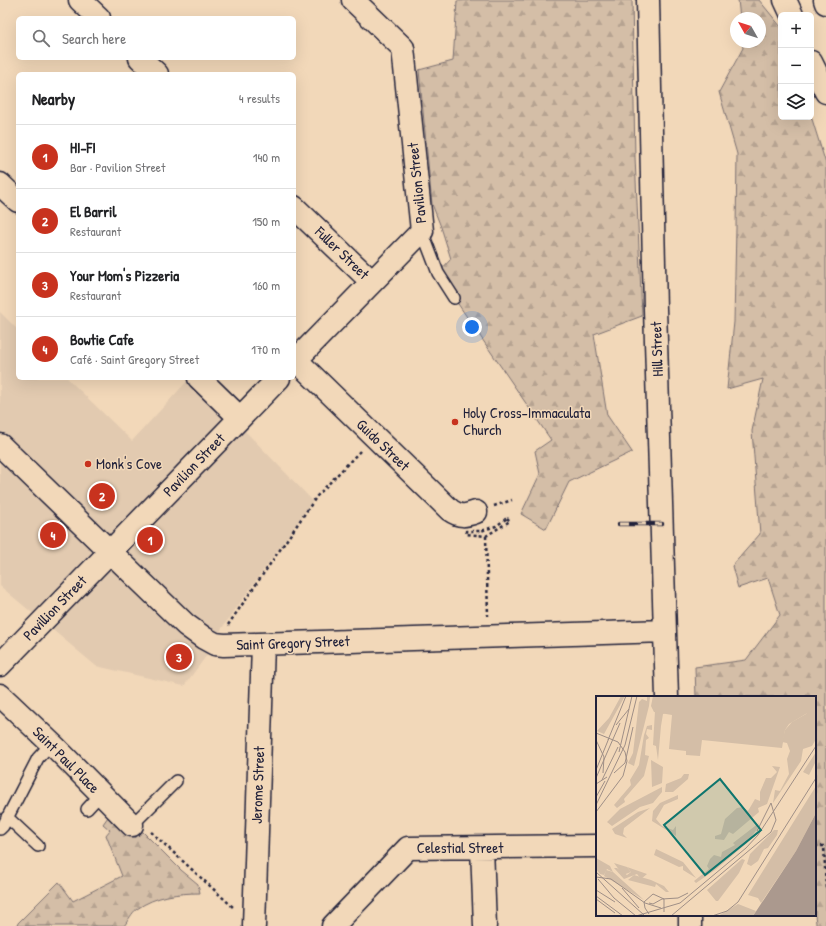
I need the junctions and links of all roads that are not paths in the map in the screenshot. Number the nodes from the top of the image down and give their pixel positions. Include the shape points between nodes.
1 (80, 0) edge
2 (354, 0) edge
3 (648, 0) edge
4 (785, 0) edge
5 (825, 0) edge
6 (826, 3) edge
7 (791, 12) edge
8 (97, 16) edge
9 (142, 60) edge
10 (814, 68) edge
11 (155, 72) edge
12 (826, 92) edge
13 (0, 184) edge
14 (16, 199) edge
15 (296, 209) edge
16 (422, 231) junction
17 (372, 282) junction
18 (454, 298) dead end
19 (296, 360) edge
20 (296, 362) edge
21 (201, 380) edge
22 (277, 380) edge
23 (240, 418) junction
24 (0, 446) edge
25 (482, 521) road end
26 (110, 552) junction
27 (665, 631) junction
28 (263, 644) junction
29 (0, 665) edge
30 (0, 695) edge
31 (667, 696) edge
32 (51, 744) junction
33 (176, 780) dead end
34 (7, 817) junction
35 (132, 825) joint
36 (0, 829) edge
37 (38, 846) dead end
38 (596, 846) edge
39 (482, 848) junction
40 (254, 926) edge
41 (333, 926) edge
42 (485, 926) edge

1 - 8 main road
2 - 16 main road, Pavilion Street via 403,48
3 - 27 main road, Hill Street
4 - 7 main road
5 - 6 main road
9 - 11 main road
10 - 12 main road
13 - 14 main road
15 - 17 main road, Fuller Street
16 - 17 main road, Pavilion Street
16 - 18 lane via 438,273
17 - 19 main road, Pavilion Street
20 - 25 main road, Guido Street via 450,510
21 - 23 main road
22 - 23 main road, Pavilion Street
23 - 26 main road, Pavilion Street
24 - 26 main road, Saint Gregory Street
26 - 28 main road, Saint Gregory Street via 186,625 204,638 215,644 224,645
26 - 29 main road, Pavillion Street
27 - 28 main road, Saint Gregory Street
27 - 31 main road, Hill Street
28 - 40 main road, Jerome Street
30 - 32 main road, Saint Paul Place
32 - 34 lane via 38,758
32 - 35 main road, Saint Paul Place via 94,802
33 - 35 lane
34 - 36 lane
34 - 37 lane
38 - 39 main road, Celestial Street
39 - 41 main road, Celestial Street via 408,848
39 - 42 main road

